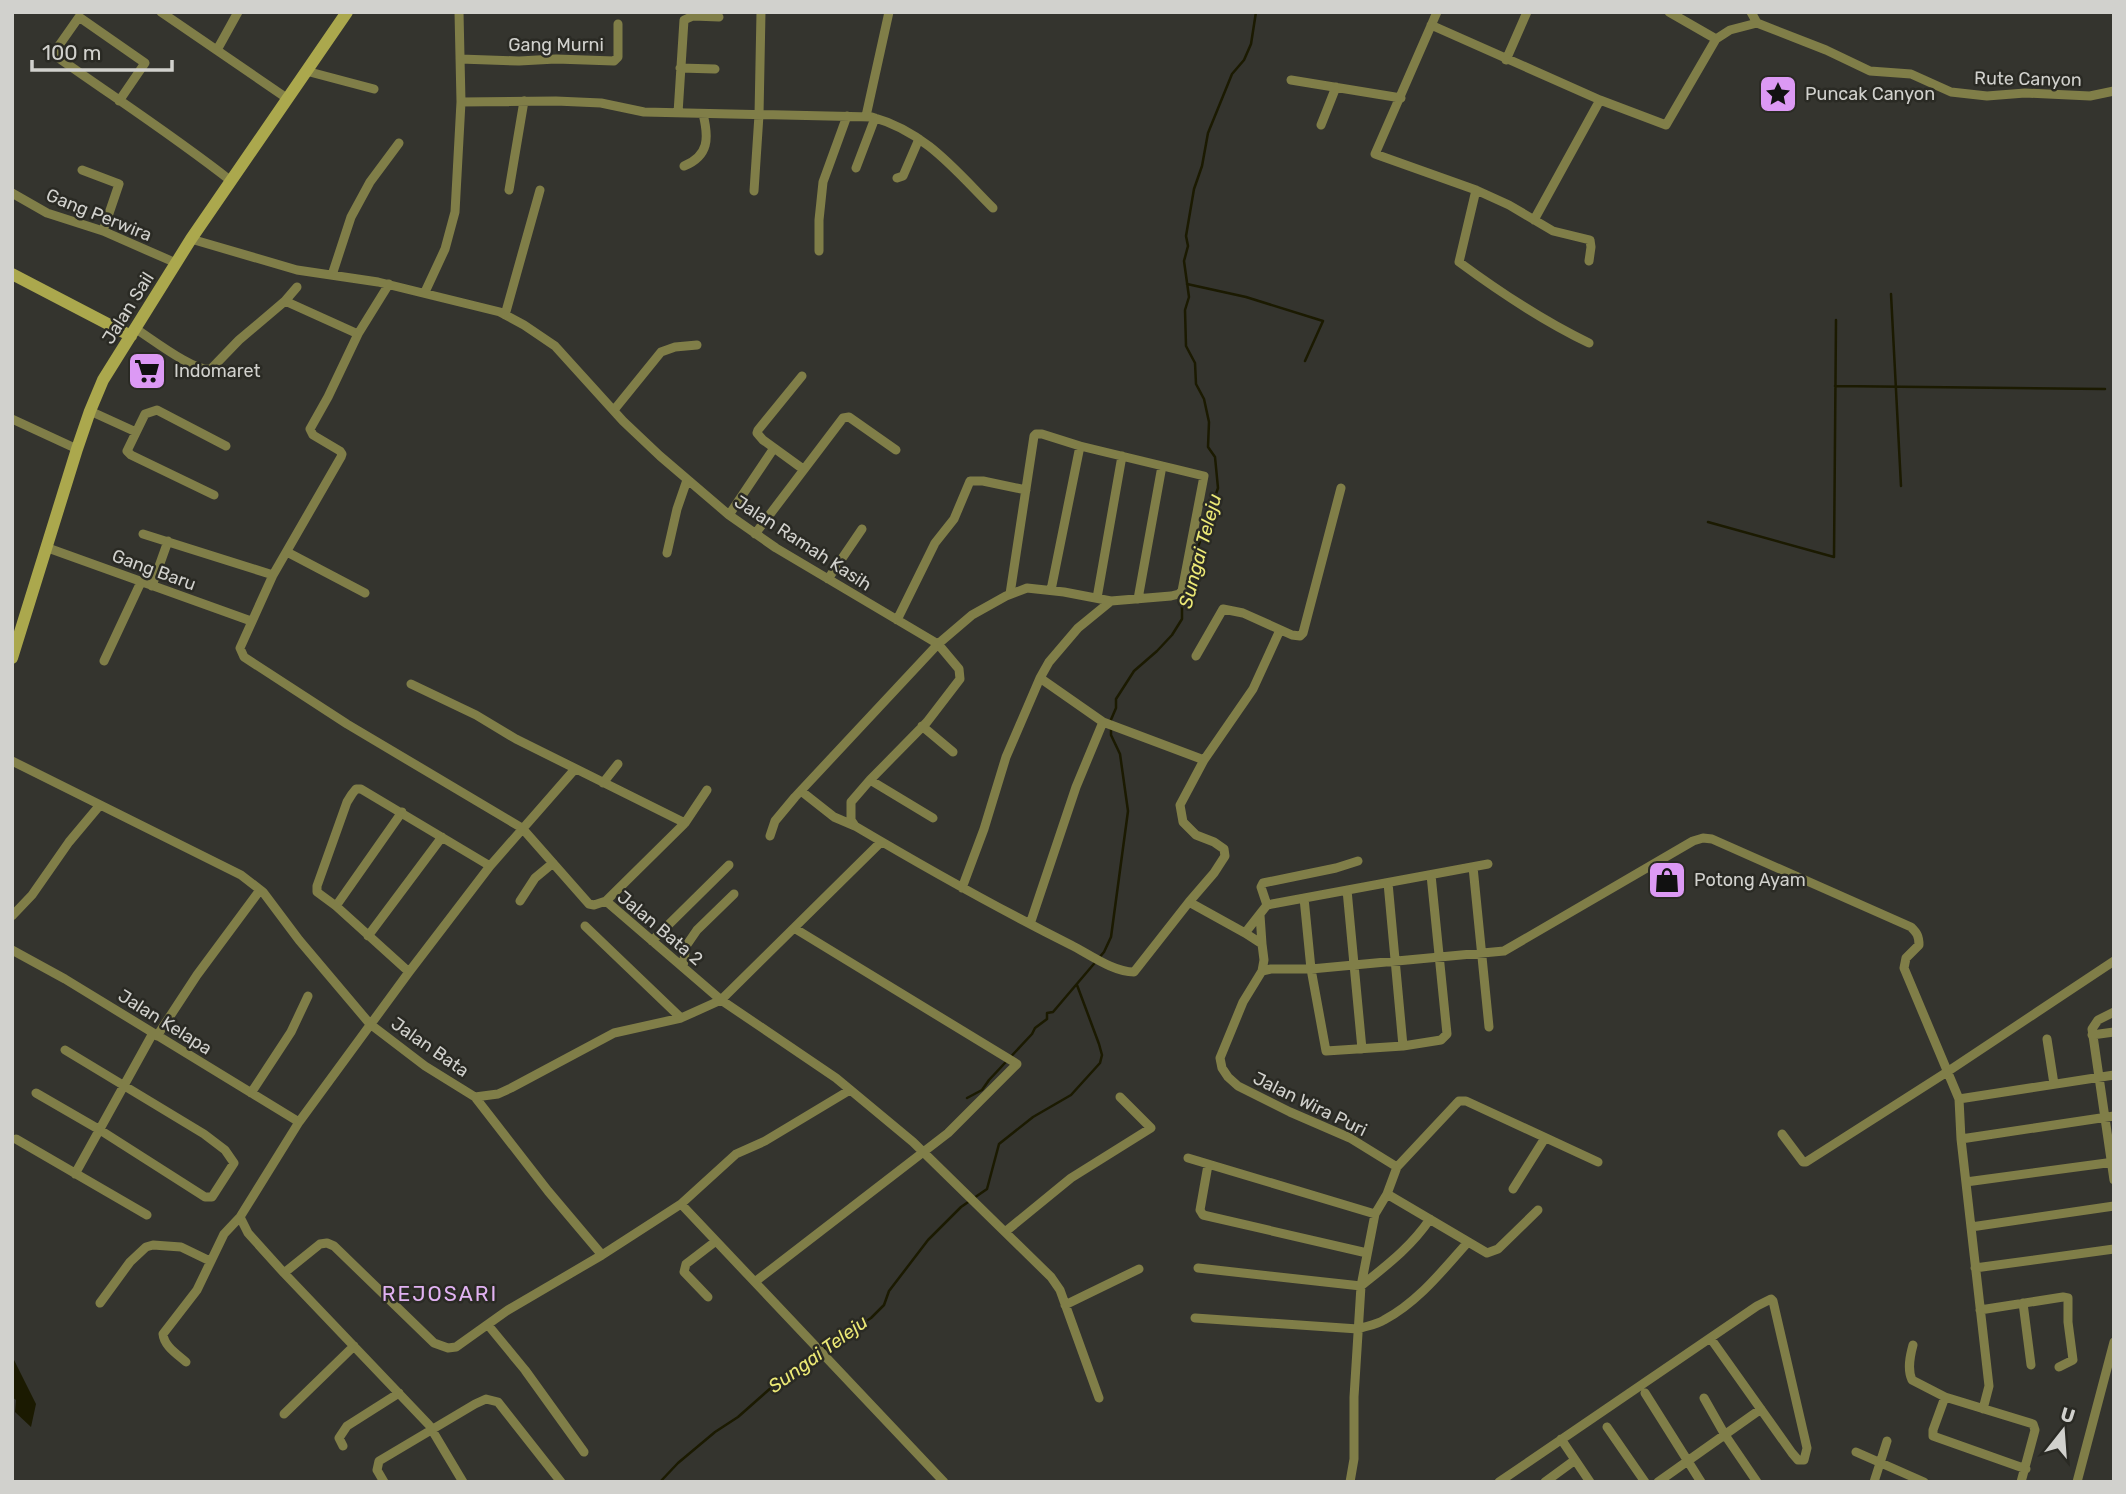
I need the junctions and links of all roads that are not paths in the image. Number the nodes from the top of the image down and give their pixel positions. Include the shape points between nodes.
1 (161, 12) edge
2 (238, 12) edge
3 (347, 12) edge
4 (460, 12) edge
5 (761, 12) edge
6 (889, 12) edge
7 (1437, 12) edge
8 (1527, 12) edge
9 (1670, 12) edge
10 (1751, 12) edge
11 (719, 17) dead end
12 (1757, 23) junction
13 (618, 24) dead end
14 (1430, 25) junction
15 (1716, 39) junction
16 (217, 50) junction
17 (460, 59) junction
18 (1506, 60) junction
19 (680, 68) junction
20 (715, 69) dead end
21 (306, 71) junction
22 (1291, 80) dead end
23 (1336, 87) junction
24 (374, 89) dead end
25 (2114, 91) edge
26 (1401, 98) junction
27 (288, 99) junction
28 (1600, 100) junction
29 (119, 101) junction
30 (523, 101) junction
31 (460, 102) junction
32 (678, 113) junction
33 (703, 114) junction
34 (759, 115) junction
35 (847, 116) junction
36 (871, 117) junction
37 (1321, 125) dead end
38 (919, 139) junction
39 (399, 143) dead end
40 (684, 166) dead end
41 (856, 168) dead end
42 (82, 170) dead end
43 (897, 178) dead end
44 (231, 181) junction
45 (509, 190) dead end
46 (1476, 190) junction
47 (540, 191) dead end
48 (754, 191) dead end
49 (12, 193) edge
50 (993, 208) dead end
51 (1534, 220) junction
52 (103, 231) junction
53 (191, 239) junction
54 (819, 250) dead end
55 (1589, 261) dead end
56 (176, 263) junction
57 (12, 274) edge
58 (332, 275) junction
59 (388, 285) junction
60 (297, 287) dead end
61 (425, 292) junction
62 (285, 301) junction
63 (505, 314) junction
64 (133, 332) junction
65 (358, 334) junction
66 (1589, 343) dead end
67 (697, 345) dead end
68 (802, 376) dead end
69 (614, 410) junction
70 (90, 411) junction
71 (12, 419) edge
72 (136, 432) junction
73 (226, 446) dead end
74 (1080, 446) junction
75 (774, 448) junction
76 (77, 449) junction
77 (896, 450) dead end
78 (1122, 456) junction
79 (1162, 466) junction
80 (803, 469) junction
81 (687, 480) junction
82 (1341, 488) dead end
83 (1026, 490) junction
84 (214, 495) dead end
85 (729, 515) junction
86 (862, 529) dead end
87 (143, 534) dead end
88 (755, 534) junction
89 (167, 541) junction
90 (48, 548) junction
91 (287, 552) junction
92 (667, 553) dead end
93 (273, 575) junction
94 (828, 579) junction
95 (141, 582) junction
96 (152, 586) junction
97 (1051, 590) junction
98 (365, 593) dead end
99 (1010, 594) junction
100 (1097, 598) junction
101 (1138, 599) junction
102 (1111, 601) junction
103 (897, 620) junction
104 (251, 621) junction
105 (1280, 630) junction
106 (15, 644) edge
107 (938, 644) junction
108 (1196, 656) dead end
109 (12, 658) edge
110 (104, 661) dead end
111 (1040, 678) junction
112 (411, 684) dead end
113 (1109, 724) junction
114 (922, 726) junction
115 (953, 752) dead end
116 (12, 761) edge
117 (1204, 761) junction
118 (618, 764) dead end
119 (575, 769) junction
120 (870, 780) junction
121 (603, 783) junction
122 (707, 790) dead end
123 (801, 791) junction
124 (100, 806) junction
125 (402, 812) junction
126 (933, 818) dead end
127 (685, 823) junction
128 (855, 826) junction
129 (522, 828) junction
130 (770, 836) dead end
131 (442, 837) junction
132 (881, 842) junction
133 (1358, 861) dead end
134 (553, 863) junction
135 (1488, 864) dead end
136 (729, 865) dead end
137 (490, 866) junction
138 (1473, 867) junction
139 (1431, 875) junction
140 (1388, 883) junction
141 (962, 888) junction
142 (260, 890) junction
143 (1347, 890) junction
144 (734, 894) dead end
145 (1304, 898) junction
146 (520, 901) dead end
147 (606, 901) junction
148 (1189, 902) junction
149 (1267, 905) junction
150 (336, 906) junction
151 (12, 915) edge
152 (1260, 915) junction
153 (1030, 924) junction
154 (585, 926) dead end
155 (794, 928) junction
156 (1245, 933) junction
157 (368, 936) junction
158 (652, 941) junction
159 (1262, 944) junction
160 (12, 950) edge
161 (1480, 953) junction
162 (1439, 957) junction
163 (1395, 961) junction
164 (2114, 961) edge
165 (1354, 965) junction
166 (683, 967) junction
167 (1311, 969) junction
168 (1262, 971) junction
169 (409, 972) junction
170 (307, 996) dead end
171 (721, 1000) junction
172 (2114, 1012) edge
173 (681, 1018) junction
174 (370, 1024) junction
175 (1489, 1027) dead end
176 (2114, 1032) edge
177 (155, 1035) junction
178 (2092, 1035) junction
179 (2047, 1039) dead end
180 (1403, 1046) junction
181 (1362, 1049) junction
182 (65, 1051) dead end
183 (1947, 1072) junction
184 (2114, 1074) edge
185 (2099, 1077) junction
186 (2054, 1084) junction
187 (125, 1086) junction
188 (850, 1090) junction
189 (36, 1093) dead end
190 (251, 1093) junction
191 (475, 1097) junction
192 (1120, 1097) dead end
193 (1959, 1099) junction
194 (2109, 1117) edge
195 (299, 1122) junction
196 (100, 1130) junction
197 (1782, 1134) dead end
198 (1545, 1138) junction
199 (16, 1139) dead end
200 (1961, 1139) junction
201 (923, 1152) junction
202 (1188, 1158) dead end
203 (1598, 1162) dead end
204 (2113, 1162) edge
205 (1208, 1165) junction
206 (1397, 1167) junction
207 (75, 1174) junction
208 (2114, 1180) edge
209 (1966, 1182) junction
210 (1513, 1189) dead end
211 (1387, 1194) junction
212 (681, 1204) junction
213 (2114, 1206) edge
214 (1538, 1210) dead end
215 (1375, 1214) junction
216 (147, 1215) dead end
217 (240, 1217) junction
218 (1430, 1219) junction
219 (1971, 1227) junction
220 (1005, 1232) junction
221 (716, 1241) junction
222 (1468, 1241) junction
223 (2114, 1249) edge
224 (1367, 1253) junction
225 (602, 1255) junction
226 (210, 1261) junction
227 (1198, 1268) dead end
228 (1975, 1268) junction
229 (1139, 1269) dead end
230 (284, 1273) junction
231 (756, 1281) junction
232 (1361, 1286) junction
233 (708, 1297) dead end
234 (100, 1303) dead end
235 (2023, 1303) junction
236 (1065, 1305) junction
237 (1980, 1310) junction
238 (1195, 1318) dead end
239 (488, 1325) junction
240 (1358, 1329) junction
241 (1711, 1339) junction
242 (2114, 1342) edge
243 (1913, 1345) dead end
244 (355, 1346) junction
245 (186, 1362) dead end
246 (2031, 1365) dead end
247 (2059, 1367) dead end
248 (399, 1393) junction
249 (1645, 1393) dead end
250 (1945, 1397) junction
251 (1099, 1398) dead end
252 (1704, 1398) dead end
253 (1761, 1409) junction
254 (1983, 1409) junction
255 (284, 1414) dead end
256 (1607, 1427) dead end
257 (432, 1429) junction
258 (1725, 1434) junction
259 (1561, 1439) junction
260 (1887, 1441) dead end
261 (343, 1446) dead end
262 (584, 1452) dead end
263 (1856, 1452) dead end
264 (1575, 1460) junction
265 (1687, 1461) junction
266 (1880, 1462) junction
267 (2026, 1469) junction
268 (1923, 1481) edge
269 (384, 1482) edge
270 (463, 1482) edge
271 (561, 1482) edge
272 (944, 1482) edge
273 (1350, 1482) edge
274 (1499, 1482) edge
275 (1545, 1482) edge
276 (1590, 1482) edge
277 (1645, 1482) edge
278 (1658, 1482) edge
279 (1701, 1482) edge
280 (1757, 1482) edge
281 (1874, 1482) edge
282 (2021, 1482) edge
283 (2077, 1482) edge

1 - 16 street
2 - 16 street
3 - 21 street, Jalan Sail
4 - 17 street
5 - 34 street
6 - 36 street
7 - 14 street
8 - 18 street
9 - 15 street
10 - 12 street
11 - 19 street via 684,20
12 - 15 street
12 - 25 street, Rute Canyon via 1870,71 1910,74 1951,92 2090,96
13 - 17 street, Gang Murni via 618,57 614,61
14 - 18 street
14 - 26 street
15 - 28 street via 1666,125
16 - 27 street
17 - 31 street
18 - 28 street
19 - 20 street
19 - 32 street
21 - 24 street
21 - 27 street, Jalan Sail
22 - 23 street
23 - 26 street
23 - 37 street
26 - 46 street via 1375,155
27 - 44 street, Jalan Sail
28 - 51 street
29 - 29 street via 53,54 79,17 145,63
29 - 44 street
30 - 31 street
30 - 32 street via 601,103
30 - 45 street
31 - 61 street via 455,212 445,249
32 - 33 street
33 - 34 street
33 - 40 street via 705,150
34 - 35 street
34 - 48 street
35 - 36 street
35 - 54 street via 823,182
36 - 38 street
36 - 41 street
38 - 43 street via 903,176
38 - 50 street
39 - 58 street via 351,217
42 - 52 street via 119,184
44 - 53 street, Jalan Sail
46 - 51 street
46 - 66 street via 1459,262 1514,302
47 - 63 street
49 - 52 street, Gang Perwira via 47,213
51 - 55 street via 1553,231 1590,240
52 - 56 street, Gang Perwira
53 - 56 street, Jalan Sail
53 - 58 street, Jalan Ramah Kasih via 297,270
56 - 64 street, Jalan Sail
57 - 64 street
58 - 59 street, Jalan Ramah Kasih
59 - 61 street, Jalan Ramah Kasih
59 - 65 street
60 - 62 street
61 - 63 street, Jalan Ramah Kasih
62 - 64 street via 211,369 194,365
62 - 65 street
63 - 69 street, Jalan Ramah Kasih via 555,346
64 - 70 street, Jalan Sail
65 - 91 street, Jalan Bata 2 via 310,429 342,454
67 - 69 street via 660,352
68 - 75 street via 758,430
69 - 81 street, Jalan Ramah Kasih
70 - 72 street
70 - 76 street, Jalan Sail
71 - 76 street
72 - 73 street via 145,414 157,410
72 - 84 street via 127,451 131,455
74 - 78 street
74 - 83 street via 1036,434
74 - 97 street
75 - 80 street
75 - 85 street
76 - 90 street, Jalan Sail
77 - 80 street via 845,417
78 - 79 street
78 - 100 street
79 - 101 street
79 - 101 street via 1203,476 1182,591
80 - 88 street
81 - 85 street, Jalan Ramah Kasih
81 - 92 street
82 - 105 street via 1303,633 1297,636
83 - 99 street
83 - 103 street via 970,481 954,519 934,543
85 - 88 street, Jalan Ramah Kasih
86 - 94 street
87 - 89 street
88 - 94 street, Jalan Ramah Kasih
89 - 93 street
89 - 96 street
90 - 95 street, Gang Baru
90 - 106 street, Jalan Sail
91 - 93 street, Jalan Bata 2
91 - 98 street
93 - 104 street, Jalan Bata 2
94 - 103 street, Jalan Ramah Kasih
95 - 96 street, Gang Baru
95 - 110 street
96 - 104 street, Gang Baru
97 - 99 street via 1027,588
97 - 100 street
99 - 107 street via 972,615
100 - 102 street
101 - 102 street
102 - 111 street via 1078,628
103 - 107 street, Jalan Ramah Kasih
104 - 129 street, Jalan Bata 2 via 240,648 244,657
105 - 108 street via 1223,609
105 - 117 street via 1253,689
106 - 109 street, Jalan Sail
107 - 114 street, Jalan Ramah Kasih via 959,669 960,679
107 - 123 street
111 - 113 street
111 - 141 street via 1006,757
112 - 119 street
113 - 117 street
113 - 153 street via 1076,787
114 - 115 street
114 - 120 street, Jalan Ramah Kasih
116 - 124 street, Jalan Bata
117 - 148 street via 1180,804 1183,822 1196,835 1224,849 1225,856
118 - 121 street
119 - 121 street
119 - 129 street
120 - 126 street
120 - 128 street, Jalan Ramah Kasih via 851,802 850,820
121 - 127 street
122 - 127 street
123 - 128 street via 834,817
123 - 130 street via 775,821
124 - 142 street, Jalan Bata via 242,875
124 - 151 street
125 - 131 street
125 - 150 street
125 - 150 street via 361,789 352,794 317,886 317,892
127 - 147 street
128 - 132 street
129 - 134 street, Jalan Bata 2
129 - 137 street
131 - 137 street
131 - 157 street
132 - 141 street
132 - 155 street, Jalan Bata
133 - 149 street via 1264,883 1261,887
134 - 146 street via 535,878
134 - 147 street, Jalan Bata 2 via 589,904
135 - 138 street
136 - 158 street
137 - 169 street
138 - 139 street
138 - 161 street
139 - 140 street
139 - 162 street
140 - 143 street
140 - 163 street
141 - 153 street
142 - 174 street, Jalan Bata
142 - 177 street
143 - 145 street
143 - 165 street
144 - 166 street via 696,930 686,946
145 - 149 street
145 - 167 street
147 - 158 street, Jalan Bata 2
148 - 153 street via 1134,972
148 - 156 street
149 - 152 street
150 - 157 street
152 - 156 street
152 - 159 street
154 - 173 street
155 - 171 street, Jalan Bata
155 - 201 street via 1016,1061 1017,1066 968,1114
156 - 159 street
157 - 169 street
158 - 166 street, Jalan Bata 2
159 - 168 street
160 - 177 street, Jalan Kelapa
161 - 162 street
161 - 175 street
161 - 183 street via 1504,951 1693,841 1712,839 1917,932 1919,944 1906,958 1904,968
162 - 163 street
162 - 180 street via 1447,1034 1441,1040
163 - 165 street
163 - 180 street
164 - 183 street
165 - 167 street
165 - 181 street
166 - 171 street, Jalan Bata 2
167 - 168 street
167 - 181 street via 1326,1050
168 - 206 street, Jalan Wira Puri via 1243,1002 1220,1058 1228,1077 1290,1112 1350,1138
169 - 174 street
170 - 190 street via 291,1032
171 - 173 street, Jalan Bata
171 - 188 street, Jalan Bata 2
172 - 178 street via 2093,1025
173 - 191 street, Jalan Bata via 614,1033 498,1094
174 - 191 street, Jalan Bata
174 - 195 street
176 - 178 street
177 - 187 street
177 - 190 street, Jalan Kelapa
178 - 185 street
179 - 186 street
180 - 181 street
182 - 187 street
183 - 193 street
183 - 197 street via 1806,1162
184 - 185 street
185 - 186 street
185 - 194 street
186 - 193 street
187 - 196 street
187 - 196 street via 215,1142 231,1156 230,1171 212,1197 205,1197
188 - 201 street, Jalan Bata 2
188 - 212 street via 736,1154
189 - 196 street
190 - 195 street, Jalan Kelapa
191 - 225 street
192 - 220 street via 1151,1128 1071,1178
193 - 200 street
194 - 200 street
194 - 204 street
195 - 217 street
196 - 207 street
198 - 203 street
198 - 206 street via 1460,1101
198 - 210 street
199 - 207 street
200 - 209 street
201 - 220 street, Jalan Bata 2
201 - 231 street
202 - 205 street
204 - 208 street
204 - 209 street
205 - 215 street
205 - 224 street via 1203,1215
206 - 211 street
207 - 216 street
209 - 219 street
211 - 215 street
211 - 218 street
212 - 221 street
212 - 225 street
213 - 219 street
214 - 222 street via 1498,1249 1487,1253
215 - 224 street
217 - 226 street via 224,1234
217 - 230 street via 248,1233
218 - 222 street
218 - 232 street via 1401,1254
219 - 228 street
220 - 236 street, Jalan Bata 2 via 1051,1277
221 - 231 street
221 - 233 street via 686,1264 684,1272
222 - 240 street via 1405,1306
223 - 228 street
224 - 232 street
225 - 239 street
226 - 234 street via 181,1247 146,1247
226 - 245 street via 197,1290 162,1336
227 - 232 street
228 - 237 street
229 - 236 street
230 - 239 street via 327,1243 434,1343 456,1346
230 - 244 street
231 - 272 street
232 - 240 street
235 - 237 street
235 - 246 street
235 - 247 street via 2068,1298 2073,1360
236 - 251 street, Jalan Bata 2
237 - 254 street via 1989,1386
238 - 240 street
239 - 262 street
240 - 273 street
241 - 253 street
241 - 253 street via 1757,1306 1773,1301 1807,1448 1804,1460 1798,1461
241 - 259 street
242 - 283 street
243 - 250 street via 1912,1380
244 - 248 street
244 - 255 street
248 - 257 street
248 - 261 street via 347,1426 339,1438
249 - 265 street
250 - 254 street
250 - 267 street via 1933,1436
252 - 258 street
253 - 258 street
254 - 267 street via 2033,1424
256 - 277 street
257 - 269 street via 379,1461 377,1470
257 - 270 street
257 - 271 street via 491,1399
258 - 265 street
258 - 280 street
259 - 264 street
259 - 274 street
260 - 266 street
263 - 266 street
264 - 275 street
264 - 276 street
265 - 278 street
265 - 279 street
266 - 268 street
266 - 281 street
267 - 282 street

